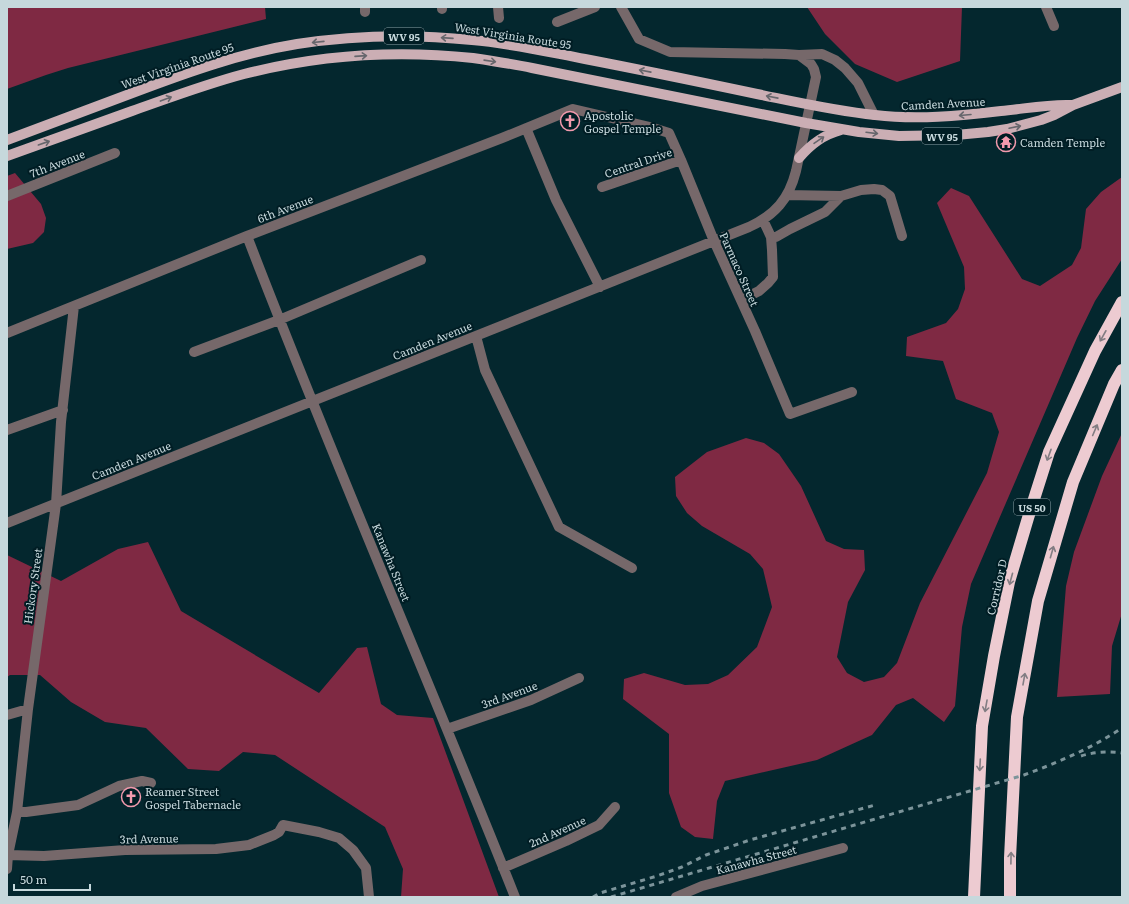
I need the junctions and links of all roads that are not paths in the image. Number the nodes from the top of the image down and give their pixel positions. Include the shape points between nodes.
1 (498, 7) edge
2 (595, 7) edge
3 (621, 7) edge
4 (1046, 7) edge
5 (498, 18) dead end
6 (557, 22) dead end
7 (1054, 26) dead end
8 (799, 55) junction
9 (1122, 88) edge
10 (810, 104) junction
11 (1073, 105) junction
12 (874, 115) junction
13 (806, 123) junction
14 (526, 128) junction
15 (844, 130) junction
16 (669, 133) joint
17 (7, 140) edge
18 (115, 153) dead end
19 (7, 156) edge
20 (799, 158) junction
21 (681, 160) junction
22 (602, 187) dead end
23 (787, 195) junction
24 (7, 196) edge
25 (840, 196) junction
26 (763, 220) junction
27 (247, 236) junction
28 (902, 236) dead end
29 (771, 237) junction
30 (714, 241) junction
31 (421, 260) dead end
32 (600, 287) junction
33 (741, 300) junction
34 (1122, 302) edge
35 (74, 306) junction
36 (279, 320) junction
37 (7, 333) edge
38 (476, 336) junction
39 (194, 352) dead end
40 (1122, 370) edge
41 (852, 392) dead end
42 (312, 401) junction
43 (63, 410) junction
44 (7, 430) edge
45 (56, 504) junction
46 (7, 522) edge
47 (632, 568) dead end
48 (579, 678) dead end
49 (28, 709) junction
50 (7, 715) edge
51 (447, 729) junction
52 (151, 783) dead end
53 (615, 807) dead end
54 (17, 812) junction
55 (843, 848) dead end
56 (8, 855) junction
57 (503, 868) junction
58 (7, 869) edge
59 (369, 897) edge
60 (515, 897) edge
61 (676, 897) edge
62 (974, 897) edge
63 (1010, 897) edge

1 - 5 street
2 - 6 street
3 - 8 street via 639,40 670,52
4 - 7 street
8 - 10 street via 814,69 816,77
8 - 12 street via 822,54 835,60 858,84
9 - 11 main road, Camden Avenue / WV 95
10 - 12 main road, Camden Avenue / WV 95
10 - 13 street, Camden Avenue
10 -> 17 main road, West Virginia Route 95 / WV 95 via 508,45 450,38 385,36 297,44 239,56 181,74
11 -> 12 main road, Camden Avenue / WV 95 via 1050,105 931,118
15 -> 11 main road, Camden Avenue / WV 95 via 899,136 972,134 1024,125 1054,115
13 - 15 main road, Camden Avenue / WV 95
19 -> 13 main road, WV 95 via 245,74 313,61 380,55 456,57 506,63
13 - 20 street, Camden Avenue
14 - 16 street, 6th Avenue via 573,109
14 - 27 street, 6th Avenue
14 - 32 street via 556,200
20 -> 15 main road via 824,136
16 - 21 street, Parmaco Street
18 - 24 street, 7th Avenue
20 - 23 street, Camden Avenue via 794,180
21 - 22 street, Central Drive
21 - 30 street, Parmaco Street
23 - 25 street
23 - 26 street, Camden Avenue
25 - 28 street via 874,188 882,190 890,196
25 - 29 street via 825,212 776,237
26 - 29 street
26 - 30 street, Camden Avenue
27 - 35 street, 6th Avenue
27 - 36 street, Kanawha Street
29 - 33 street via 773,277 759,291
30 - 32 street, Camden Avenue
30 - 33 street, Parmaco Street
31 - 36 street
32 - 38 street, Camden Avenue
33 - 41 street, Parmaco Street via 790,414
34 -> 62 highway, Corridor D / US 50 via 1095,351 1049,452 1010,582 982,726
35 - 37 street, 6th Avenue
35 - 43 street, Hickory Street
36 - 39 street
36 - 42 street, Kanawha Street
38 - 42 street, Camden Avenue
38 - 47 street via 485,370 559,526
63 -> 40 highway, US 50 via 1017,717 1038,601 1073,482
42 - 45 street, Camden Avenue
42 - 51 street, Kanawha Street
43 - 44 street
43 - 45 street, Hickory Street
45 - 46 street, Camden Avenue
45 - 49 street, Hickory Street
48 - 51 street, 3rd Avenue via 531,700
49 - 50 street
49 - 54 street, Hickory Street
51 - 57 street, Kanawha Street
52 - 54 street via 142,781 119,786 78,805
53 - 57 street, 2nd Avenue via 599,825
54 - 56 street, Hickory Street
55 - 61 street, Kanawha Street via 702,886
56 - 58 street, Hickory Street
56 - 59 street, 3rd Avenue via 44,856 125,850 229,848 249,845 274,835 283,825 339,838 353,850 366,868
57 - 60 street, Kanawha Street

